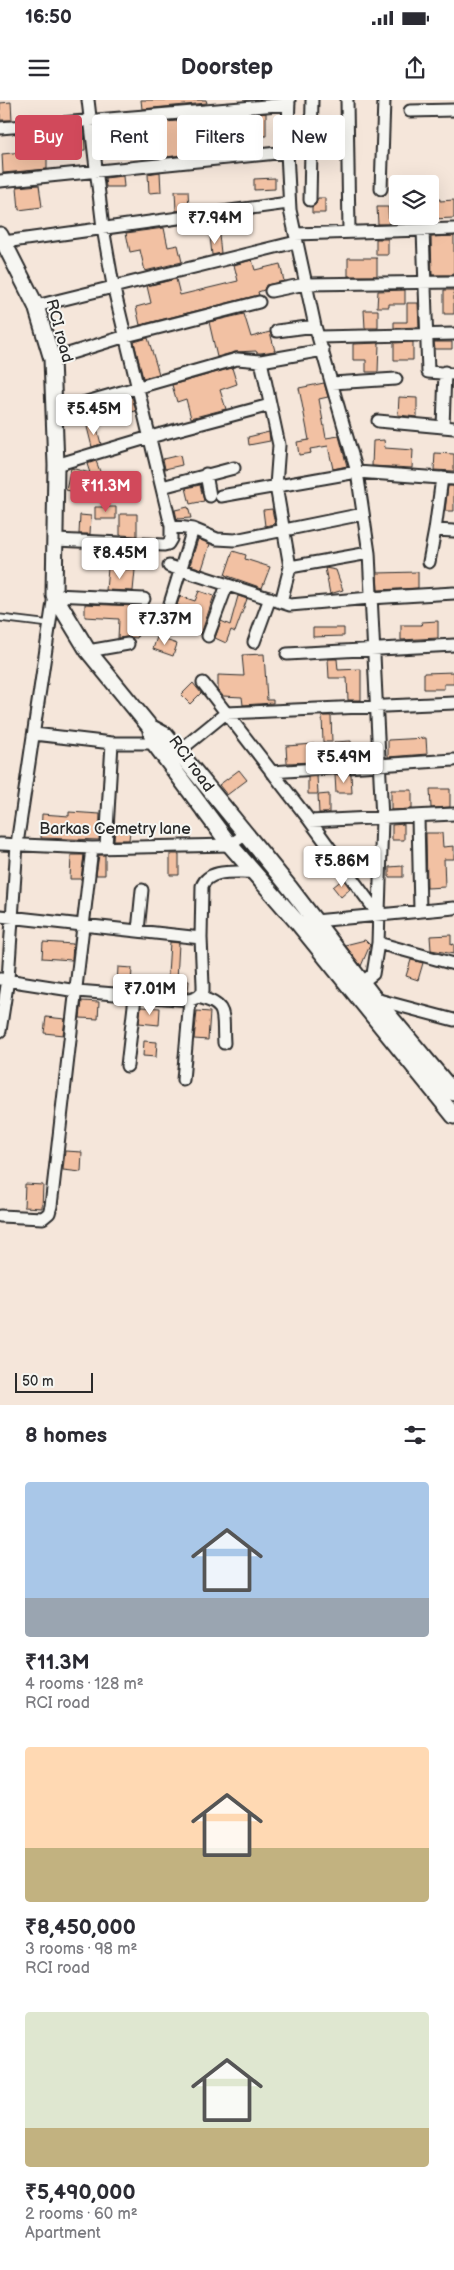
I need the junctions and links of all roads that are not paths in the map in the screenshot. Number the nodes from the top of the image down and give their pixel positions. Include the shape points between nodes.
1 (88, 100) edge
2 (312, 100) edge
3 (347, 100) edge
4 (384, 100) edge
5 (289, 102) edge
6 (454, 110) edge
7 (410, 111) dead end
8 (288, 115) edge
9 (311, 115) edge
10 (90, 121) junction
11 (0, 128) edge
12 (346, 128) joint
13 (273, 153) edge
14 (286, 160) edge
15 (311, 160) edge
16 (96, 172) junction
17 (0, 181) edge
18 (381, 189) dead end
19 (310, 200) dead end
20 (288, 203) junction
21 (102, 228) junction
22 (454, 229) edge
23 (423, 230) junction
24 (349, 232) junction
25 (2, 238) edge
26 (295, 238) junction
27 (426, 282) junction
28 (454, 282) edge
29 (305, 284) junction
30 (113, 286) junction
31 (272, 291) dead end
32 (259, 302) dead end
33 (36, 306) junction
34 (277, 331) dead end
35 (317, 332) junction
36 (454, 334) edge
37 (126, 336) junction
38 (426, 336) junction
39 (322, 350) junction
40 (52, 358) junction
41 (261, 361) junction
42 (449, 373) edge
43 (396, 379) dead end
44 (332, 383) junction
45 (138, 388) junction
46 (270, 405) junction
47 (55, 412) junction
48 (378, 420) dead end
49 (448, 427) edge
50 (150, 436) junction
51 (56, 465) junction
52 (234, 468) dead end
53 (357, 472) junction
54 (206, 474) junction
55 (448, 478) edge
56 (276, 486) junction
57 (162, 487) junction
58 (363, 514) junction
59 (171, 526) junction
60 (193, 529) junction
61 (283, 529) junction
62 (435, 530) junction
63 (454, 531) edge
64 (56, 540) junction
65 (369, 553) junction
66 (429, 562) dead end
67 (290, 567) junction
68 (174, 568) junction
69 (228, 585) junction
70 (454, 594) edge
71 (54, 595) junction
72 (270, 598) junction
73 (370, 598) junction
74 (144, 599) dead end
75 (281, 602) junction
76 (0, 618) edge
77 (50, 624) junction
78 (164, 624) dead end
79 (208, 636) dead end
80 (254, 642) dead end
81 (128, 644) dead end
82 (454, 645) edge
83 (375, 650) junction
84 (88, 651) junction
85 (287, 654) dead end
86 (203, 683) dead end
87 (454, 703) edge
88 (378, 706) junction
89 (226, 713) junction
90 (34, 734) junction
91 (159, 739) junction
92 (112, 743) junction
93 (178, 752) junction
94 (454, 760) edge
95 (381, 764) junction
96 (271, 772) junction
97 (454, 814) edge
98 (418, 817) junction
99 (382, 819) junction
100 (310, 821) junction
101 (246, 834) junction
102 (0, 844) edge
103 (18, 844) junction
104 (230, 844) junction
105 (106, 847) junction
106 (92, 848) junction
107 (253, 872) junction
108 (142, 890) dead end
109 (454, 908) edge
110 (420, 911) junction
111 (378, 914) junction
112 (0, 916) edge
113 (13, 918) junction
114 (315, 921) junction
115 (82, 926) junction
116 (138, 931) junction
117 (201, 938) junction
118 (378, 944) junction
119 (454, 964) edge
120 (4, 979) edge
121 (357, 986) junction
122 (77, 991) junction
123 (135, 997) junction
124 (194, 999) junction
125 (375, 999) junction
126 (454, 1020) edge
127 (0, 1031) edge
128 (224, 1043) dead end
129 (127, 1066) dead end
130 (184, 1080) dead end
131 (453, 1087) edge
132 (454, 1116) edge
133 (0, 1216) edge

1 - 10 street
2 - 9 street
3 - 12 street
4 - 18 street
5 - 8 street
5 - 10 street
6 - 7 street
10 - 11 street
10 - 16 street
12 - 24 street
13 - 16 street
14 - 20 street
15 - 19 street
16 - 17 street
16 - 21 street
20 - 21 street
20 - 26 street
21 - 25 street
21 - 30 street
22 - 23 street
23 - 24 street
23 - 27 street
24 - 26 street
25 - 33 street, RCI road
26 - 29 street
26 - 30 street
27 - 28 street
27 - 29 street
27 - 38 street
29 - 31 street
29 - 35 street
30 - 33 street
30 - 37 street
32 - 37 street
33 - 40 street, RCI road
34 - 35 street
35 - 38 street
35 - 39 street
36 - 38 street
37 - 40 street
37 - 45 street
38 - 42 street via 428,372
39 - 41 street
39 - 44 street
40 - 47 street, RCI road
41 - 45 street via 237,359
41 - 46 street
42 - 49 street
43 - 44 street
44 - 53 street
45 - 47 street
45 - 50 street
46 - 50 street
46 - 56 street via 279,445
47 - 51 street, RCI road
48 - 49 street
50 - 51 street
50 - 57 street
51 - 64 street, RCI road
52 - 54 street
53 - 55 street
53 - 56 street
53 - 58 street
54 - 56 street via 215,496
54 - 57 street
55 - 62 street
56 - 61 street
57 - 59 street
58 - 61 street
58 - 65 street
59 - 60 street
59 - 64 street via 171,539 164,545
60 - 61 street via 226,540
60 - 68 street
61 - 67 street
62 - 63 street
62 - 66 street
64 - 71 street, RCI road
65 - 67 street
65 - 73 street
67 - 75 street
68 - 69 street
68 - 78 street
69 - 72 street
69 - 79 street
70 - 73 street
71 - 74 street
71 - 77 street
71 - 84 street, RCI road
72 - 75 street
72 - 80 street
73 - 75 street via 290,605
73 - 83 street
76 - 77 lane
77 - 90 street
81 - 84 street
82 - 83 street
83 - 85 street
83 - 88 street
84 - 91 street, RCI road
86 - 89 street
87 - 88 street
88 - 89 street
88 - 95 street
89 - 93 street
89 - 96 street
90 - 92 street
90 - 103 street
91 - 92 street
91 - 93 street
91 - 104 street, RCI road
92 - 105 street
93 - 101 street
94 - 95 street
95 - 96 street
95 - 99 street
96 - 100 street
97 - 98 street
98 - 99 street
98 - 110 street
99 - 100 street
99 - 111 street
100 - 111 street
101 - 104 street
101 - 114 street
102 - 103 street, Barkas Cemetry lane
103 - 106 street, Barkas Cemetry lane
103 - 113 street
104 - 105 street, Barkas Cemetry lane
104 - 107 street, RCI road
105 - 106 street, Barkas Cemetry lane
106 - 115 street
107 - 117 street via 215,874 204,881
107 - 121 street, RCI road
108 - 116 street
109 - 110 street
110 - 111 street
111 - 114 street
111 - 118 street
112 - 113 street
113 - 115 street
113 - 120 street
114 - 121 street
115 - 116 street
115 - 122 street
116 - 117 street
117 - 124 street via 203,992
118 - 119 street
118 - 121 street via 373,974
120 - 122 street
120 - 127 street
121 - 125 street
121 - 132 street, RCI road
122 - 123 street
122 - 133 street via 49,1213 44,1218
123 - 124 street
123 - 129 street
124 - 128 street via 214,1001 219,1006
124 - 130 street
125 - 126 street
125 - 131 street

